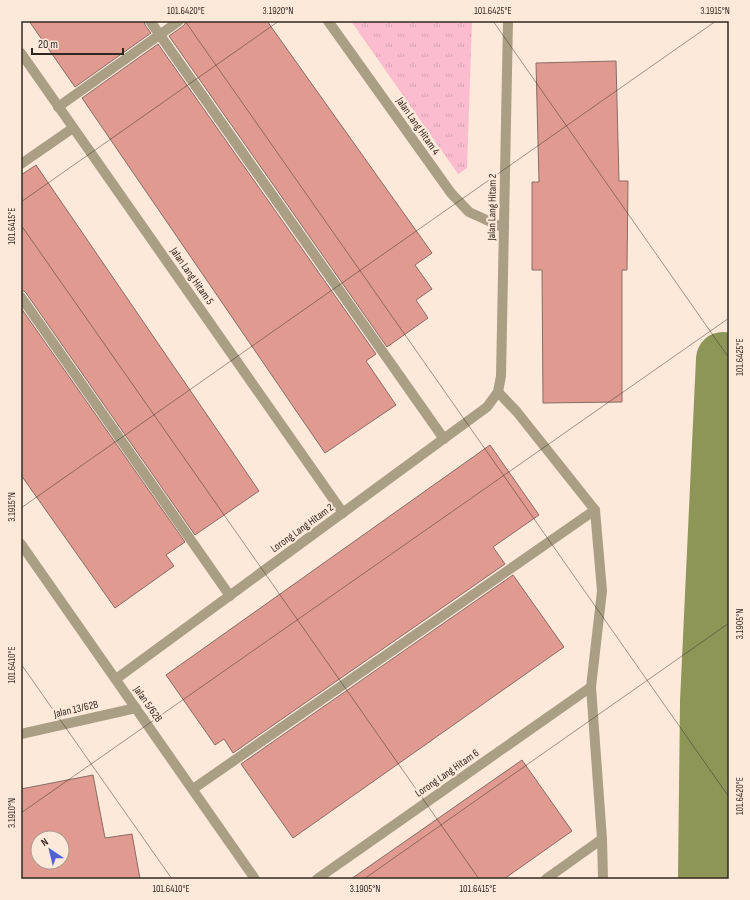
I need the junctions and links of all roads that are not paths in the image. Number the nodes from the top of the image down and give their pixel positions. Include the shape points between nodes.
1 (150, 21) edge
2 (179, 21) edge
3 (328, 21) edge
4 (508, 21) edge
5 (159, 35) junction
6 (21, 53) edge
7 (58, 107) junction
8 (73, 128) junction
9 (21, 164) edge
10 (504, 228) junction
11 (21, 297) edge
12 (498, 392) junction
13 (444, 439) junction
14 (594, 510) junction
15 (343, 513) junction
16 (21, 544) edge
17 (230, 596) junction
18 (116, 680) junction
19 (590, 687) junction
20 (136, 708) junction
21 (21, 734) edge
22 (193, 789) junction
23 (602, 840) junction
24 (255, 879) edge
25 (317, 879) edge
26 (546, 879) edge
27 (603, 879) edge

1 - 5 street
2 - 5 street
3 - 10 street, Jalan Lang Hitam 4 via 451,193 469,212
4 - 10 street, Jalan Lang Hitam 2
5 - 7 street
5 - 13 street
6 - 7 street, Jalan Lang Hitam 5
7 - 8 street, Jalan Lang Hitam 5
8 - 9 street
8 - 15 street, Jalan Lang Hitam 5
10 - 12 street, Jalan Lang Hitam 2 via 501,376
11 - 17 street
12 - 13 street, Lorong Lang Hitam 2 via 487,407
12 - 14 street via 517,412
13 - 15 street, Lorong Lang Hitam 2
14 - 19 street via 602,591
14 - 22 street
15 - 17 street, Lorong Lang Hitam 2
16 - 18 street, Jalan 5/62B
17 - 18 street, Lorong Lang Hitam 2
18 - 20 street, Jalan 5/62B
19 - 23 street
19 - 25 street, Lorong Lang Hitam 6
20 - 21 street, Jalan 13/62B
20 - 22 street, Jalan 5/62B
22 - 24 street, Jalan 5/62B
23 - 26 street
23 - 27 street

